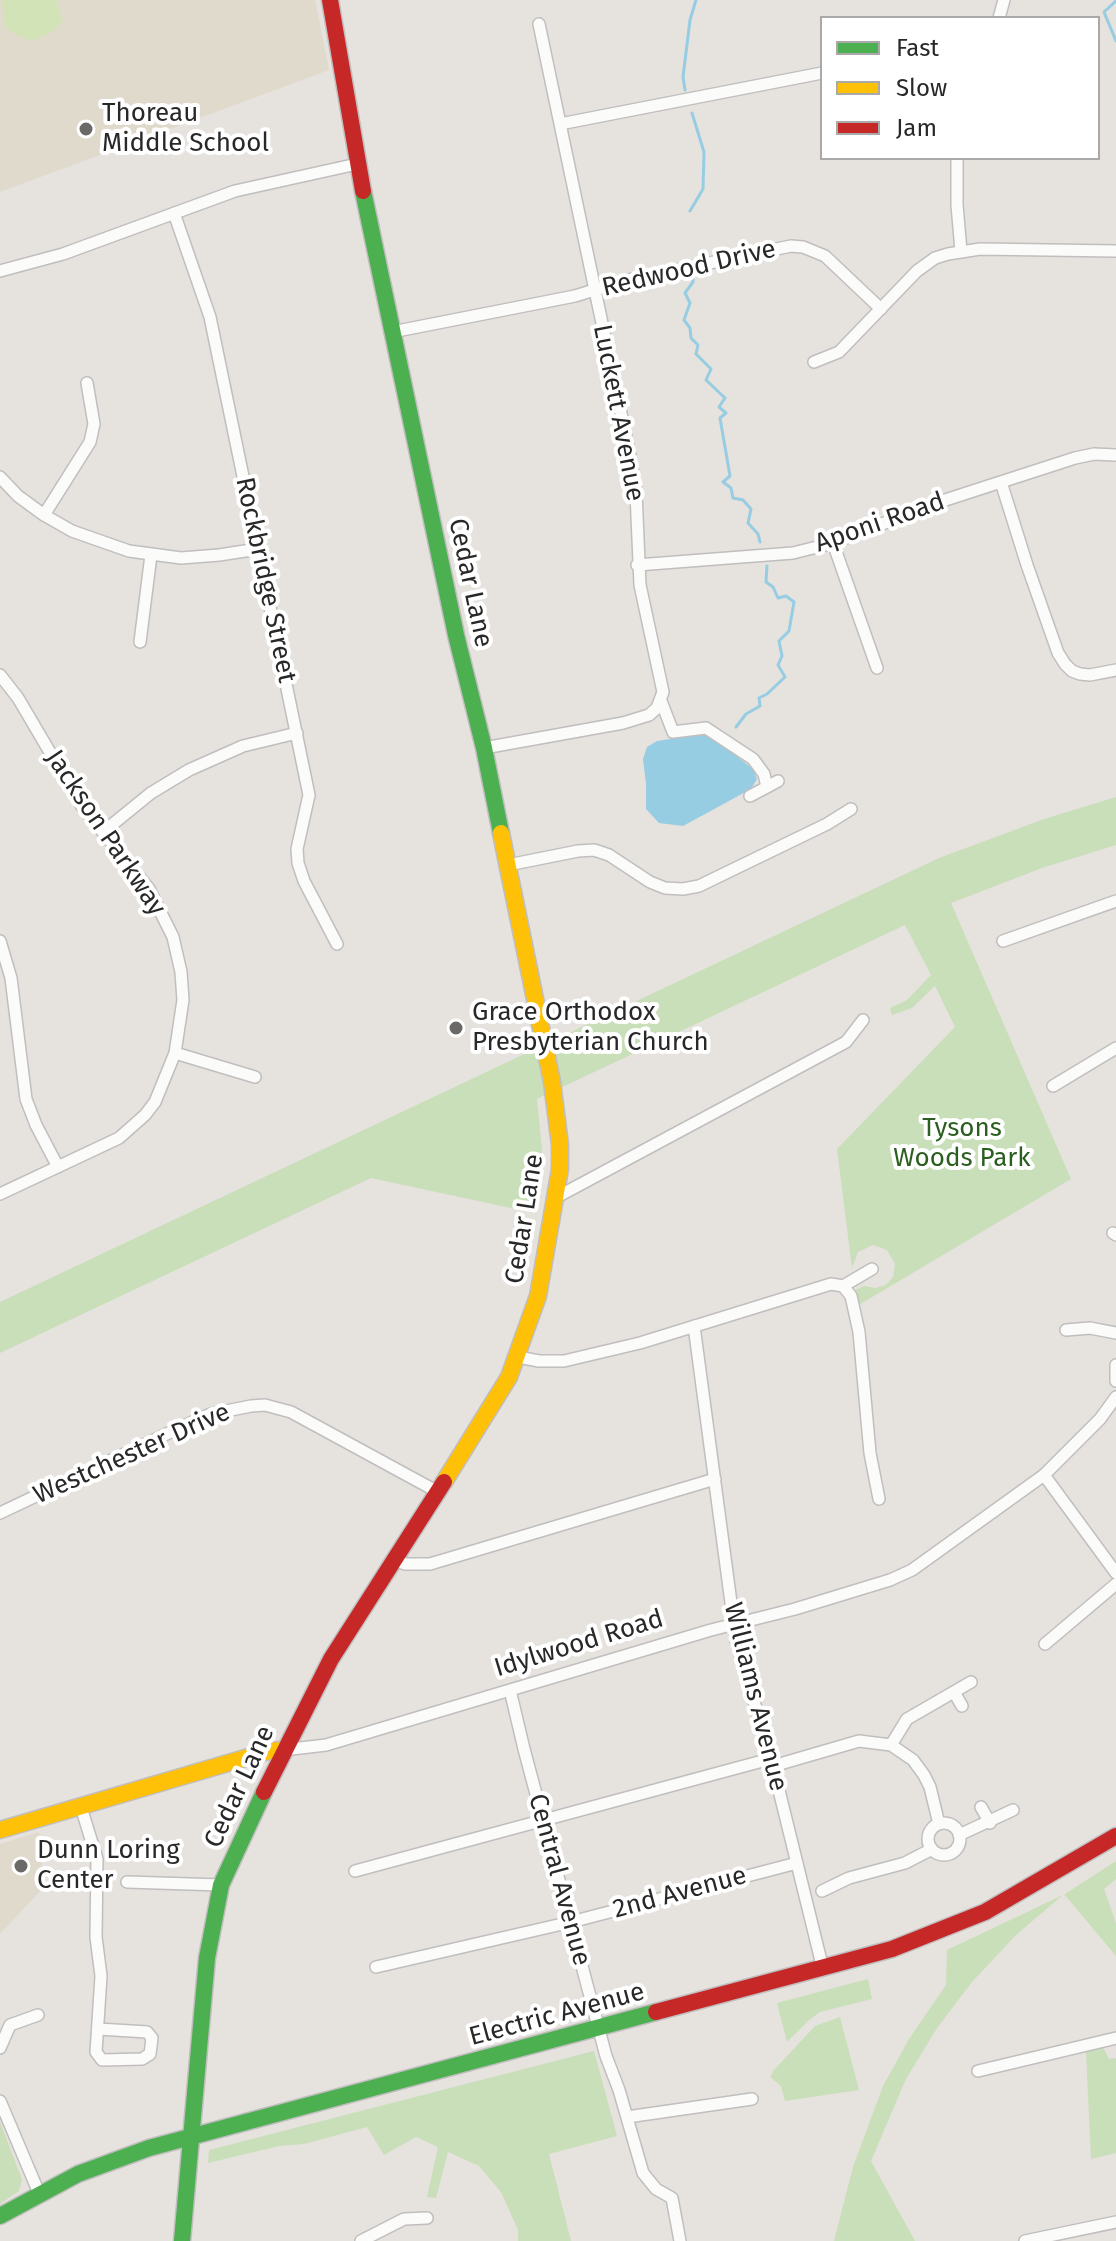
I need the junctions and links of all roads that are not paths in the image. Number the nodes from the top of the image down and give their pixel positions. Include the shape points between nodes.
1 (330, 0) edge
2 (539, 24) dead end
3 (820, 73) edge
4 (560, 124) junction
5 (957, 160) edge
6 (357, 164) junction
7 (174, 213) junction
8 (961, 251) junction
9 (1116, 251) edge
10 (0, 271) edge
11 (596, 289) junction
12 (881, 309) junction
13 (392, 332) junction
14 (814, 362) dead end
15 (87, 383) dead end
16 (1116, 455) edge
17 (0, 477) edge
18 (1001, 482) junction
19 (44, 515) junction
20 (833, 543) junction
21 (258, 549) junction
22 (151, 555) junction
23 (637, 565) junction
24 (140, 642) dead end
25 (877, 668) dead end
26 (1116, 670) edge
27 (0, 675) edge
28 (659, 705) junction
29 (297, 733) junction
30 (484, 748) junction
31 (750, 796) dead end
32 (851, 809) dead end
33 (103, 832) junction
34 (508, 865) junction
35 (1116, 901) edge
36 (0, 941) edge
37 (1003, 941) dead end
38 (337, 944) dead end
39 (863, 1020) dead end
40 (1116, 1048) edge
41 (175, 1053) junction
42 (255, 1077) dead end
43 (1053, 1086) dead end
44 (58, 1167) junction
45 (0, 1194) edge
46 (555, 1198) junction
47 (872, 1269) dead end
48 (843, 1286) junction
49 (694, 1326) junction
50 (1066, 1330) dead end
51 (1116, 1333) edge
52 (518, 1357) junction
53 (1116, 1365) edge
54 (1116, 1381) edge
55 (1116, 1397) edge
56 (1044, 1475) junction
57 (715, 1479) junction
58 (438, 1492) junction
59 (879, 1499) dead end
60 (0, 1513) edge
61 (394, 1560) junction
62 (1116, 1573) edge
63 (1116, 1584) edge
64 (734, 1625) junction
65 (1045, 1644) dead end
66 (971, 1682) dead end
67 (510, 1690) junction
68 (954, 1692) junction
69 (962, 1706) dead end
70 (891, 1745) junction
71 (283, 1750) junction
72 (772, 1763) junction
73 (81, 1807) junction
74 (981, 1807) dead end
75 (1013, 1810) dead end
76 (544, 1819) junction
77 (990, 1823) junction
78 (939, 1824) junction
79 (0, 1830) edge
80 (959, 1835) junction
81 (1116, 1836) edge
82 (932, 1849) junction
83 (797, 1863) junction
84 (843, 1866) dead end
85 (355, 1871) dead end
86 (849, 1878) junction
87 (127, 1882) dead end
88 (221, 1885) junction
89 (822, 1891) dead end
90 (571, 1922) junction
91 (376, 1967) dead end
92 (823, 1969) junction
93 (38, 2015) dead end
94 (99, 2029) junction
95 (598, 2029) junction
96 (1116, 2038) edge
97 (0, 2048) edge
98 (978, 2071) dead end
99 (752, 2099) dead end
100 (0, 2101) edge
101 (627, 2117) junction
102 (192, 2136) junction
103 (39, 2193) junction
104 (0, 2216) edge
105 (427, 2218) dead end
106 (1116, 2222) edge
107 (182, 2241) edge
108 (361, 2241) edge
109 (680, 2241) edge
110 (1025, 2241) edge

1 - 6 main road, Cedar Lane
2 - 4 street, Luckett Avenue
3 - 4 street
4 - 11 street, Luckett Avenue
5 - 8 street
6 - 7 street via 235,191
6 - 13 main road, Cedar Lane
7 - 10 street
7 - 21 street, Rockbridge Street via 210,317
8 - 9 street
8 - 12 street via 935,258
11 - 12 street, Redwood Drive via 791,246 825,256
11 - 13 street, Redwood Drive
11 - 23 street, Luckett Avenue via 636,493
12 - 14 street via 839,352
13 - 30 main road, Cedar Lane
15 - 19 street via 94,424 90,442
16 - 18 street, Aponi Road via 1075,458
17 - 19 street
18 - 20 street, Aponi Road
18 - 26 street via 1058,653 1072,671 1086,675
19 - 22 street via 100,543
20 - 23 street, Aponi Road via 785,554
20 - 25 street
21 - 22 street via 194,557
21 - 29 street, Rockbridge Street
22 - 24 street
23 - 28 street, Luckett Avenue via 663,692
27 - 33 street, Jackson Parkway via 34,723 67,786
28 - 30 street via 649,715 623,723
28 - 31 street via 673,732 706,728 753,759 772,784
29 - 33 street via 243,746 189,770
29 - 38 street, Rockbridge Street via 309,795 298,863
30 - 34 main road, Cedar Lane
32 - 34 street via 699,886 683,889 650,882 594,850
33 - 41 street, Jackson Parkway via 149,889 173,937 183,1000
34 - 46 main road, Cedar Lane via 558,1121
35 - 37 street
36 - 44 street via 11,978 26,1099
39 - 46 street via 846,1042
40 - 43 street
41 - 42 street
41 - 44 street, Jackson Parkway via 155,1102 134,1128
44 - 45 street, Jackson Parkway
46 - 52 main road, Cedar Lane via 538,1296
47 - 48 street
48 - 49 street via 831,1284
48 - 59 street via 851,1296 859,1332
49 - 52 street via 564,1361
49 - 57 street, Williams Avenue
50 - 51 street
52 - 58 main road, Cedar Lane
53 - 54 street
55 - 56 street, Idylwood Road
56 - 62 street
56 - 64 street, Idylwood Road via 912,1570 852,1593
57 - 61 street via 430,1564
57 - 64 street, Williams Avenue
58 - 60 street, Westchester Drive via 291,1412 265,1405 211,1414
58 - 61 main road, Cedar Lane
61 - 71 main road, Cedar Lane via 331,1659
63 - 65 street
64 - 67 street, Idylwood Road
64 - 72 street, Williams Avenue
66 - 68 street
67 - 71 street, Idylwood Road via 326,1745
67 - 76 street, Central Avenue
68 - 69 street
68 - 70 street via 907,1719
70 - 72 street via 859,1741
70 - 78 street via 924,1775
71 - 73 main road, Idylwood Road
71 - 88 main road, Cedar Lane
72 - 76 street
72 - 83 street, Williams Avenue
73 - 79 main road, Idylwood Road
73 - 94 street via 97,1859
74 - 77 street
75 - 77 street
76 - 85 street
76 - 90 street, Central Avenue
77 - 80 street
78 - 80 street via 949,1824
78 - 82 street via 929,1835
80 - 82 street via 959,1844 949,1854
81 - 92 main road, Electric Avenue via 985,1912 926,1938
82 - 86 street via 905,1863
83 - 90 street, 2nd Avenue
83 - 92 street, Williams Avenue
84 - 86 street
86 - 89 street
87 - 88 street
88 - 102 main road, Cedar Lane via 207,1958
90 - 91 street, 2nd Avenue
90 - 95 street, Central Avenue
92 - 95 main road, Electric Avenue
93 - 97 street via 10,2025
94 - 94 street via 96,2052 102,2060 150,2054 152,2038 147,2032
95 - 101 street, Central Avenue
95 - 102 main road, Electric Avenue
96 - 98 street
99 - 101 street
100 - 103 street
101 - 109 street, Central Avenue via 643,2173 672,2198
102 - 103 main road, Electric Avenue via 122,2156
102 - 107 main road, Cedar Lane
103 - 104 main road, Electric Avenue
105 - 108 street via 404,2219
106 - 110 street

